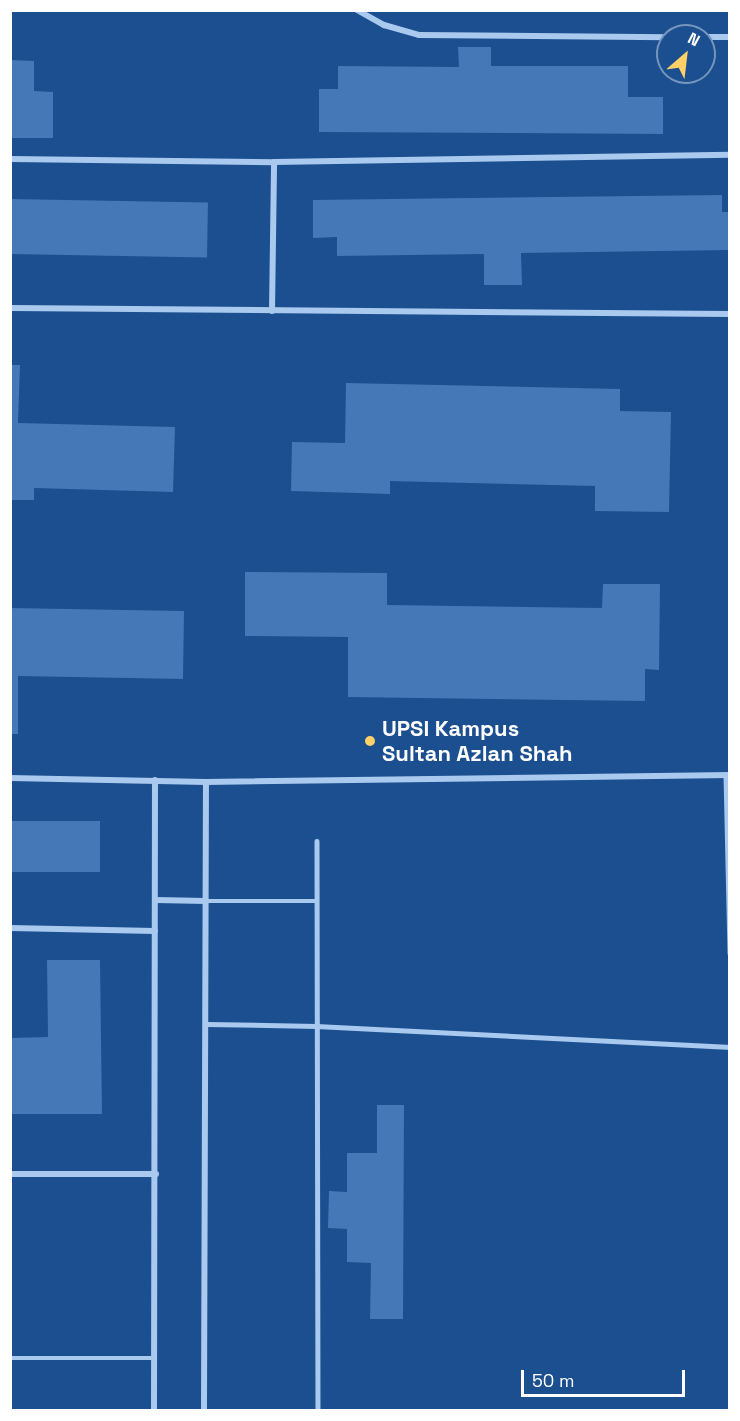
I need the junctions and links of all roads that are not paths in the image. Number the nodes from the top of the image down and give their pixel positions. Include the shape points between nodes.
1 (357, 10) edge
2 (656, 37) edge
3 (729, 155) edge
4 (10, 159) edge
5 (274, 162) junction
6 (10, 308) edge
7 (272, 311) junction
8 (729, 314) edge
9 (728, 775) edge
10 (10, 778) edge
11 (155, 780) junction
12 (206, 782) junction
13 (317, 841) dead end
14 (155, 900) junction
15 (206, 901) junction
16 (315, 901) junction
17 (10, 928) edge
18 (155, 931) junction
19 (729, 953) edge
20 (206, 1024) junction
21 (316, 1026) junction
22 (729, 1047) edge
23 (10, 1174) edge
24 (156, 1174) junction
25 (10, 1358) edge
26 (155, 1358) junction
27 (154, 1410) edge
28 (204, 1410) edge
29 (318, 1410) edge

1 - 2 street via 384,25 419,35
3 - 5 street
4 - 5 street
5 - 7 street
6 - 7 street
7 - 8 street
9 - 12 street
9 - 19 lane
10 - 11 street
11 - 12 street
11 - 14 street
12 - 15 street
13 - 16 lane
14 - 15 street
14 - 18 street
15 - 16 lane
15 - 20 street
16 - 21 lane
17 - 18 street
18 - 24 street
20 - 21 lane
20 - 28 street
21 - 22 lane
21 - 29 lane
23 - 24 street
24 - 26 street
25 - 26 lane
26 - 27 street

